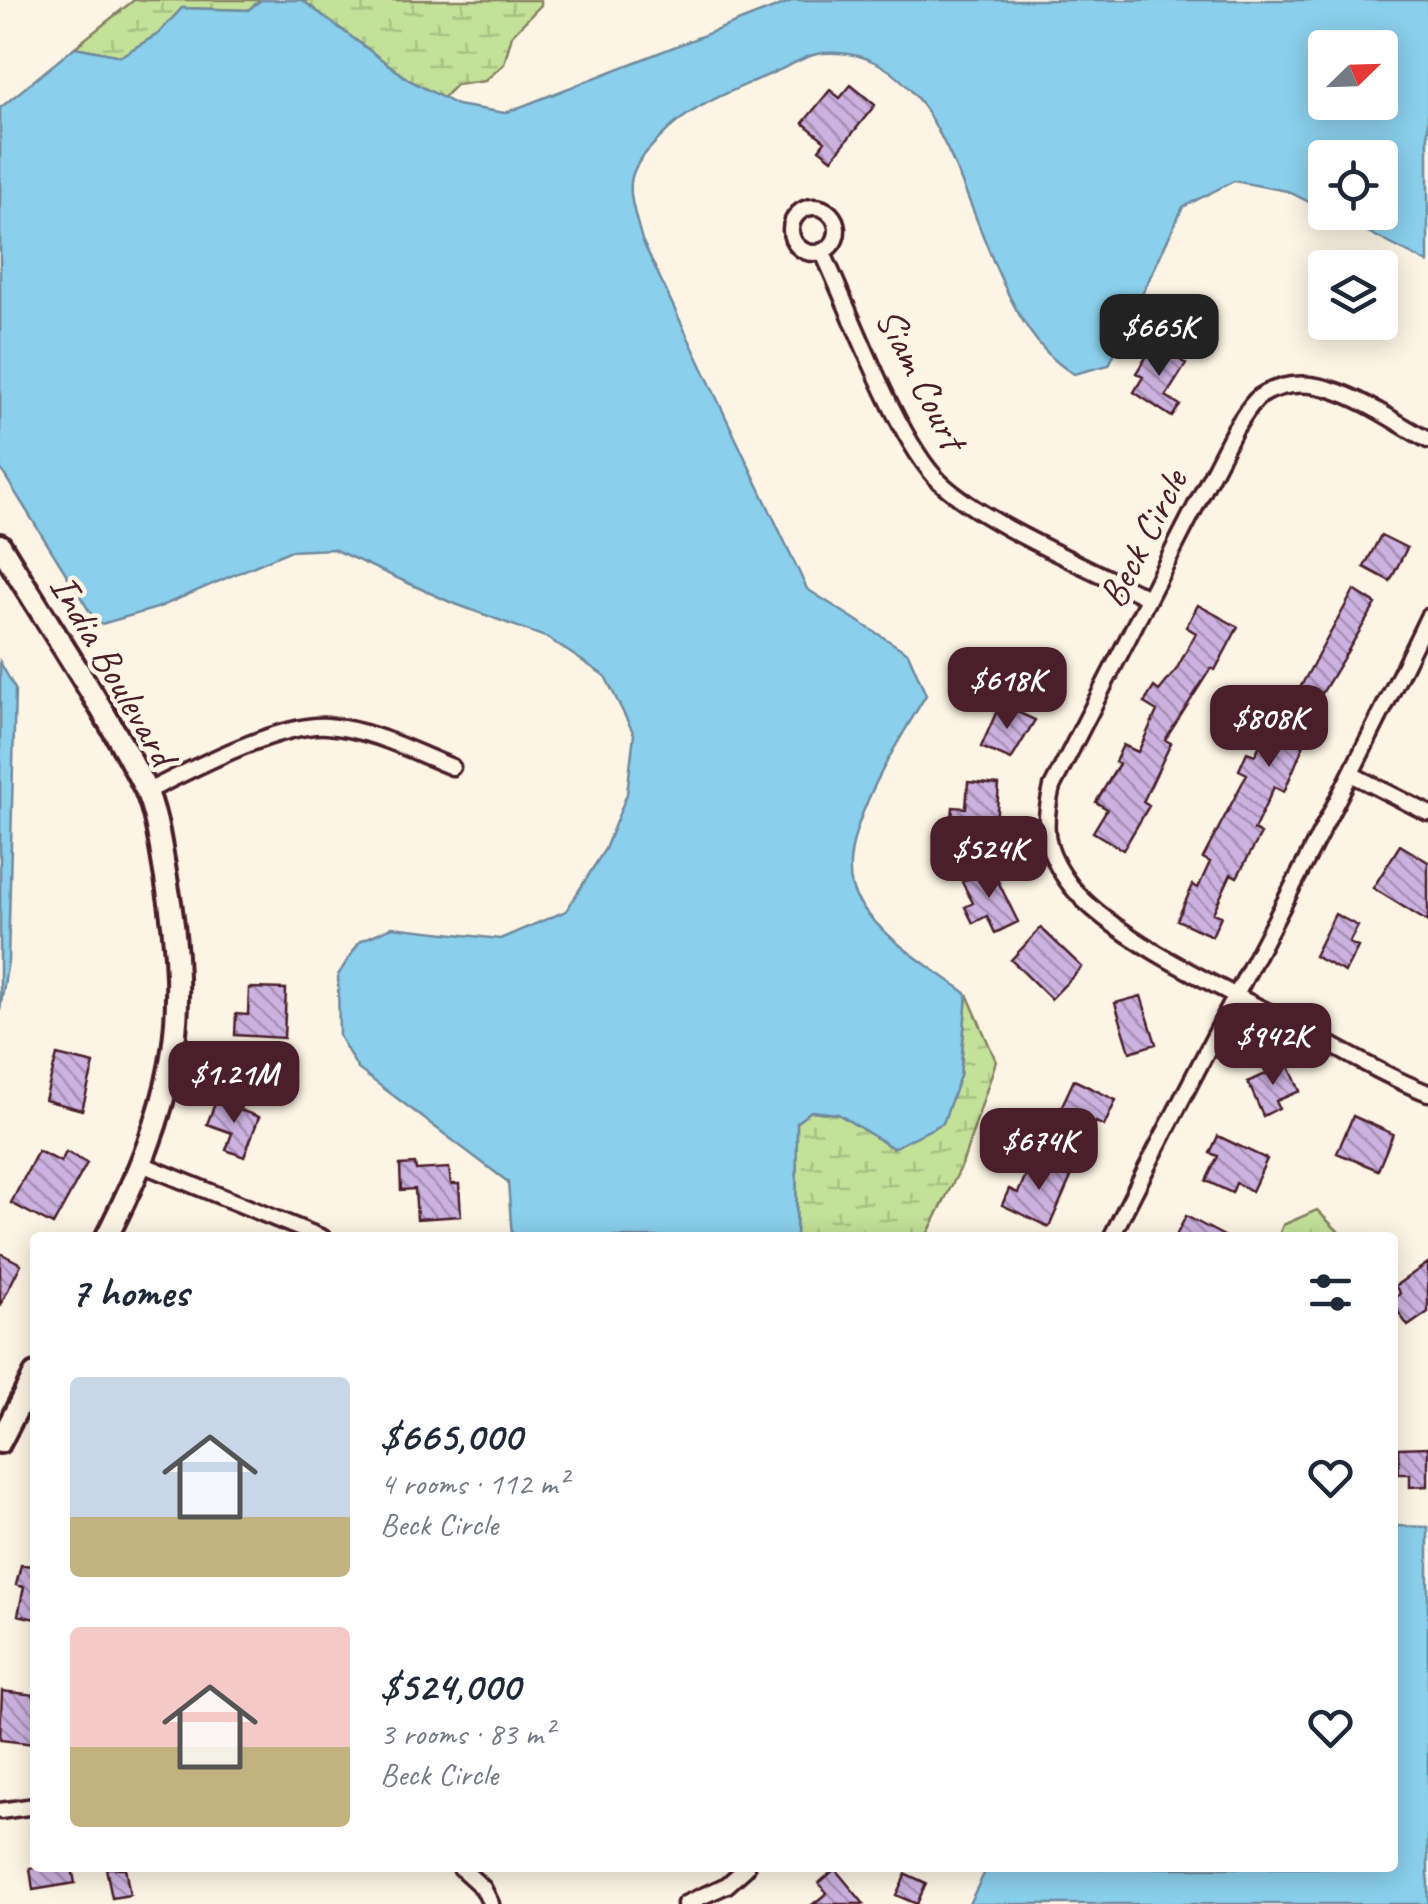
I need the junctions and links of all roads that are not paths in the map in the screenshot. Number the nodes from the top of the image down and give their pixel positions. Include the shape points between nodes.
1 (822, 251) dead end
2 (1428, 440) edge
3 (0, 545) edge
4 (1148, 598) junction
5 (1428, 617) edge
6 (452, 768) dead end
7 (1353, 776) junction
8 (146, 792) junction
9 (1428, 813) edge
10 (1234, 994) junction
11 (1428, 1093) edge
12 (144, 1164) junction
13 (109, 1232) edge
14 (308, 1232) edge
15 (1113, 1232) edge
16 (30, 1384) edge
17 (0, 1442) edge
18 (30, 1807) edge
19 (0, 1811) edge
20 (465, 1872) edge
21 (742, 1872) edge
22 (490, 1904) edge
23 (685, 1904) edge

1 - 4 street, Siam Court via 909,440 940,482 981,511
2 - 4 street, Beck Circle via 1323,384 1258,398 1235,428
3 - 8 street, India Boulevard
4 - 10 street, Beck Circle via 1052,786 1043,825 1060,869 1098,916
5 - 7 street
6 - 8 street via 374,736 324,726 214,758
7 - 9 street
7 - 10 street
8 - 12 street, India Boulevard via 180,982 172,1075
10 - 11 street, Beck Circle
10 - 15 street
12 - 13 street, India Boulevard
12 - 14 street
16 - 17 street
18 - 19 street
20 - 22 street
21 - 23 street

